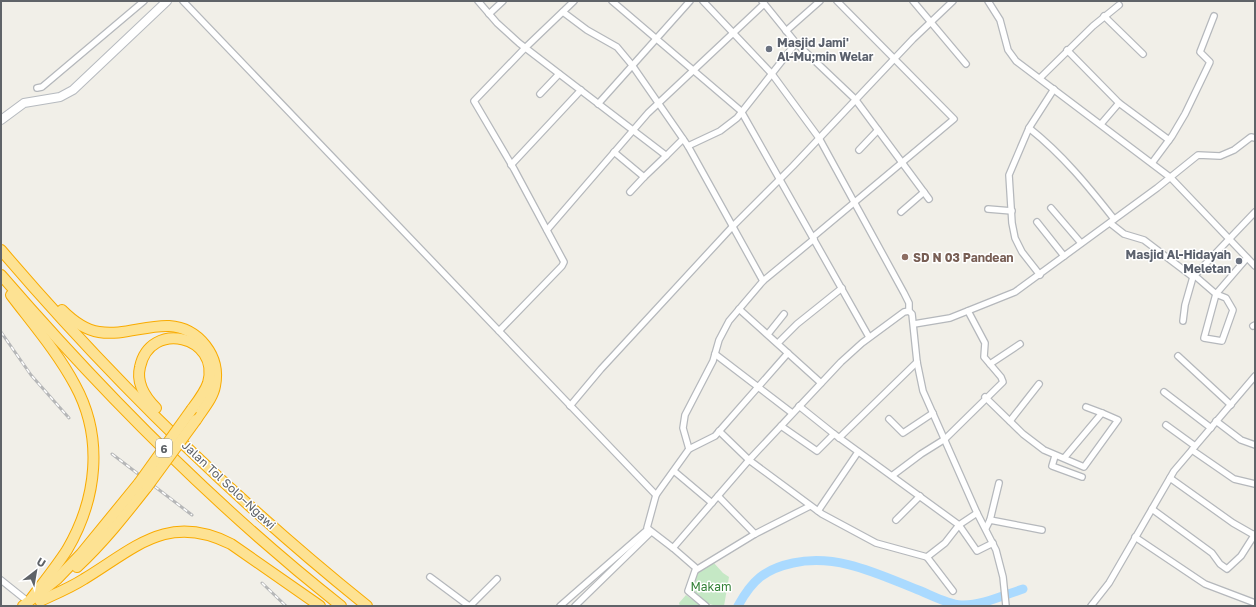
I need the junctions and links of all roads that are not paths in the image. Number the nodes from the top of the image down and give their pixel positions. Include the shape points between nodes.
1 (144, 1) edge
2 (167, 1) edge
3 (183, 1) edge
4 (478, 1) edge
5 (503, 1) edge
6 (574, 1) edge
7 (612, 1) edge
8 (690, 1) edge
9 (703, 1) edge
10 (820, 1) edge
11 (837, 1) edge
12 (913, 1) edge
13 (953, 1) edge
14 (988, 1) edge
15 (763, 2) edge
16 (1119, 5) dead end
17 (563, 12) junction
18 (489, 14) junction
19 (1104, 16) junction
20 (1214, 16) dead end
21 (931, 22) junction
22 (786, 31) junction
23 (734, 32) junction
24 (657, 38) junction
25 (796, 43) junction
26 (525, 48) junction
27 (1067, 50) junction
28 (1143, 54) dead end
29 (896, 58) junction
30 (966, 64) dead end
31 (632, 65) junction
32 (693, 70) junction
33 (559, 74) junction
34 (772, 74) junction
35 (1040, 78) junction
36 (37, 88) dead end
37 (1054, 89) junction
38 (581, 90) junction
39 (540, 94) dead end
40 (855, 98) junction
41 (660, 103) junction
42 (1119, 103) junction
43 (598, 104) junction
44 (741, 111) junction
45 (1, 120) edge
46 (1101, 124) junction
47 (1029, 128) junction
48 (878, 130) junction
49 (633, 131) junction
50 (819, 138) junction
51 (1255, 138) edge
52 (683, 139) junction
53 (1169, 140) junction
54 (688, 146) junction
55 (859, 150) dead end
56 (614, 152) junction
57 (666, 156) junction
58 (901, 162) junction
59 (1152, 163) junction
60 (511, 164) junction
61 (644, 178) junction
62 (1171, 178) junction
63 (780, 179) junction
64 (630, 192) dead end
65 (924, 192) junction
66 (929, 198) dead end
67 (855, 202) junction
68 (1051, 208) dead end
69 (988, 209) dead end
70 (901, 212) dead end
71 (1012, 212) junction
72 (1255, 212) edge
73 (1112, 221) junction
74 (1037, 222) dead end
75 (733, 226) junction
76 (547, 230) junction
77 (814, 238) junction
78 (1228, 239) junction
79 (1, 242) edge
80 (1081, 243) junction
81 (1, 250) edge
82 (1064, 256) junction
83 (1247, 258) junction
84 (1255, 266) edge
85 (1040, 274) junction
86 (1, 275) edge
87 (1193, 276) junction
88 (762, 281) junction
89 (1, 282) edge
90 (842, 288) junction
91 (1216, 294) junction
92 (739, 309) junction
93 (909, 311) junction
94 (968, 311) junction
95 (784, 314) dead end
96 (1182, 321) dead end
97 (914, 324) junction
98 (499, 331) junction
99 (768, 334) junction
100 (869, 337) junction
101 (778, 343) junction
102 (1020, 344) dead end
103 (788, 353) junction
104 (715, 354) junction
105 (1178, 356) dead end
106 (917, 362) junction
107 (990, 364) junction
108 (1255, 376) edge
109 (821, 383) junction
110 (1040, 384) dead end
111 (758, 386) junction
112 (1164, 392) dead end
113 (985, 397) junction
114 (1231, 405) junction
115 (570, 406) junction
116 (799, 406) junction
117 (1086, 406) dead end
118 (792, 413) junction
119 (933, 413) junction
120 (1102, 413) junction
121 (889, 418) dead end
122 (1010, 421) junction
123 (1216, 421) junction
124 (1166, 425) dead end
125 (781, 426) junction
126 (1211, 428) junction
127 (719, 432) junction
128 (834, 434) junction
129 (839, 438) junction
130 (945, 439) junction
131 (1255, 444) edge
132 (1194, 448) junction
133 (689, 449) junction
134 (858, 452) junction
135 (1055, 456) junction
136 (1065, 457) junction
137 (749, 460) junction
138 (674, 471) junction
139 (893, 476) junction
140 (1082, 477) dead end
141 (1170, 478) junction
142 (999, 482) dead end
143 (1255, 484) edge
144 (143, 485) junction
145 (656, 495) junction
146 (718, 496) junction
147 (920, 496) junction
148 (712, 502) junction
149 (247, 504) junction
150 (810, 506) junction
151 (1152, 509) junction
152 (818, 511) junction
153 (977, 513) junction
154 (896, 520) dead end
155 (990, 520) junction
156 (959, 525) junction
157 (986, 528) junction
158 (1042, 530) dead end
159 (649, 531) junction
160 (755, 534) junction
161 (1255, 535) edge
162 (1135, 537) junction
163 (993, 543) junction
164 (672, 548) junction
165 (927, 557) junction
166 (696, 570) junction
167 (430, 577) dead end
168 (497, 579) dead end
169 (1, 580) edge
170 (953, 591) dead end
171 (31, 603) edge
172 (1255, 603) edge
173 (1006, 604) edge
174 (320, 606) edge
175 (341, 606) edge
176 (367, 606) edge
177 (469, 606) edge
178 (560, 606) edge
179 (575, 606) edge
180 (706, 606) edge
181 (1091, 606) edge

1 - 36 street via 42,87
2 - 45 street via 77,87 60,97 24,103
3 - 98 street
4 - 18 street
5 - 18 street
6 - 17 street
7 - 24 street
8 - 24 street
9 - 23 street
10 - 22 street
11 - 29 street
12 - 21 street
13 - 21 street
14 - 35 street via 1000,20 1010,54 1020,65
15 - 22 street
15 - 23 street
16 - 19 street
17 - 26 street
17 - 31 street via 587,30 617,47
18 - 26 street
19 - 27 street
19 - 28 street
20 - 53 street via 1200,52 1210,62 1185,114
21 - 29 street
21 - 30 street
22 - 25 street
23 - 32 street
23 - 34 street
24 - 31 street
24 - 32 street
25 - 34 street
25 - 40 street
26 - 33 street
26 - 60 street via 474,100
27 - 35 street
27 - 42 street
29 - 40 street
29 - 58 street via 954,118
31 - 41 street
31 - 43 street
32 - 41 street
32 - 44 street
33 - 38 street
33 - 39 street
34 - 44 street
34 - 50 street
35 - 37 street
37 - 46 street
37 - 47 street
38 - 43 street
38 - 60 street
40 - 48 street
40 - 50 street
41 - 49 street
41 - 52 street
42 - 46 street
42 - 53 street
43 - 49 street
44 - 54 street via 737,118 720,131
44 - 63 street
46 - 59 street
47 - 71 street via 1009,175
47 - 73 street via 1074,168
48 - 55 street
48 - 58 street
49 - 56 street
49 - 57 street
50 - 63 street
50 - 67 street
51 - 62 street via 1251,137 1234,150 1220,156 1198,155
52 - 54 street
52 - 57 street
53 - 59 street
54 - 75 street
56 - 61 street
56 - 76 street
57 - 61 street
58 - 65 street
58 - 67 street
59 - 62 street
60 - 76 street
61 - 64 street
62 - 73 street
62 - 78 street
63 - 75 street
63 - 77 street
65 - 66 street
65 - 70 street
67 - 77 street
67 - 93 street via 909,303
68 - 80 street
69 - 71 street
71 - 85 street via 1012,227 1022,252
72 - 78 street
73 - 80 street
73 - 87 street via 1124,234 1144,240
74 - 82 street
75 - 88 street
75 - 115 street
76 - 98 street via 563,260 563,265
77 - 88 street
77 - 90 street
78 - 83 street
78 - 87 street
79 - 144 highway, bridge via 66,314 86,327 108,333 162,326 175,327 187,330 198,338 212,356 217,370 212,394 196,420
80 - 82 street
81 - 149 highway, Jalan Tol Solo–Ngawi / 6 via 131,392
82 - 85 street
83 - 84 street
83 - 91 street
85 - 94 street via 1015,292
86 - 175 highway, Jalan Tol Solo–Ngawi / 6 via 153,438 243,522
87 - 91 street
87 - 96 street
88 - 92 street
89 - 171 highway via 75,384 88,418 93,446 91,488 85,513 67,550
90 - 100 street
90 - 101 street via 797,324
91 - 91 street via 1226,298 1233,310 1222,341 1204,338
92 - 99 street
92 - 104 street via 723,333
93 - 97 street
93 - 100 street
94 - 97 street via 950,318
94 - 107 street via 985,343 984,357
95 - 99 street
97 - 106 street
98 - 115 street
99 - 101 street
100 - 109 street
101 - 103 street
102 - 107 street
103 - 109 street
103 - 111 street
104 - 111 street
104 - 133 street via 685,415 683,428
105 - 114 street
106 - 119 street via 923,391
106 - 129 street
107 - 113 street via 1003,381
108 - 114 street
109 - 116 street
110 - 122 street
111 - 118 street
111 - 127 street
112 - 126 street
113 - 122 street
113 - 130 street
114 - 123 street
115 - 145 street
116 - 118 street
116 - 128 street
117 - 120 street
118 - 125 street
119 - 121 street via 904,433
119 - 130 street
120 - 136 street
120 - 136 street via 1118,421 1085,466
122 - 135 street via 1033,442
123 - 126 street
123 - 131 street via 1241,440
124 - 132 street
125 - 128 street via 817,451
125 - 137 street
126 - 132 street
127 - 133 street via 711,439
127 - 137 street
128 - 129 street
129 - 134 street
130 - 139 street
130 - 153 street
132 - 141 street
132 - 143 street via 1234,479
133 - 138 street
134 - 139 street
134 - 152 street
135 - 136 street
135 - 140 street via 1052,466
137 - 146 street
137 - 150 street
138 - 145 street
138 - 148 street
139 - 147 street
141 - 151 street
141 - 161 street via 1233,523
142 - 155 street
144 - 149 highway, bridge via 192,409 208,383 206,359 198,347 188,340 172,338 151,347 141,363 140,381 144,393 154,406 244,497
144 - 171 highway via 81,554
145 - 159 street via 647,526
146 - 148 street
146 - 160 street
147 - 154 street
147 - 156 street
148 - 164 street
149 - 176 highway, Jalan Tol Solo–Ngawi / 6
150 - 152 street
150 - 160 street
151 - 161 street via 1212,553 1227,569 1241,556
151 - 162 street
152 - 165 street via 876,543
153 - 156 street
153 - 157 street
155 - 157 street
155 - 158 street
156 - 163 street via 977,551
156 - 165 street via 945,543
157 - 163 street
159 - 164 street
159 - 178 street
159 - 179 street
160 - 166 street
162 - 172 street via 1205,584
162 - 181 street via 1109,583
163 - 173 street via 1000,565
164 - 166 street
165 - 170 street
166 - 180 street via 688,592
167 - 177 street
168 - 177 street
169 - 171 street
171 - 174 highway via 83,580 148,539 163,534 190,531 217,537 231,544

